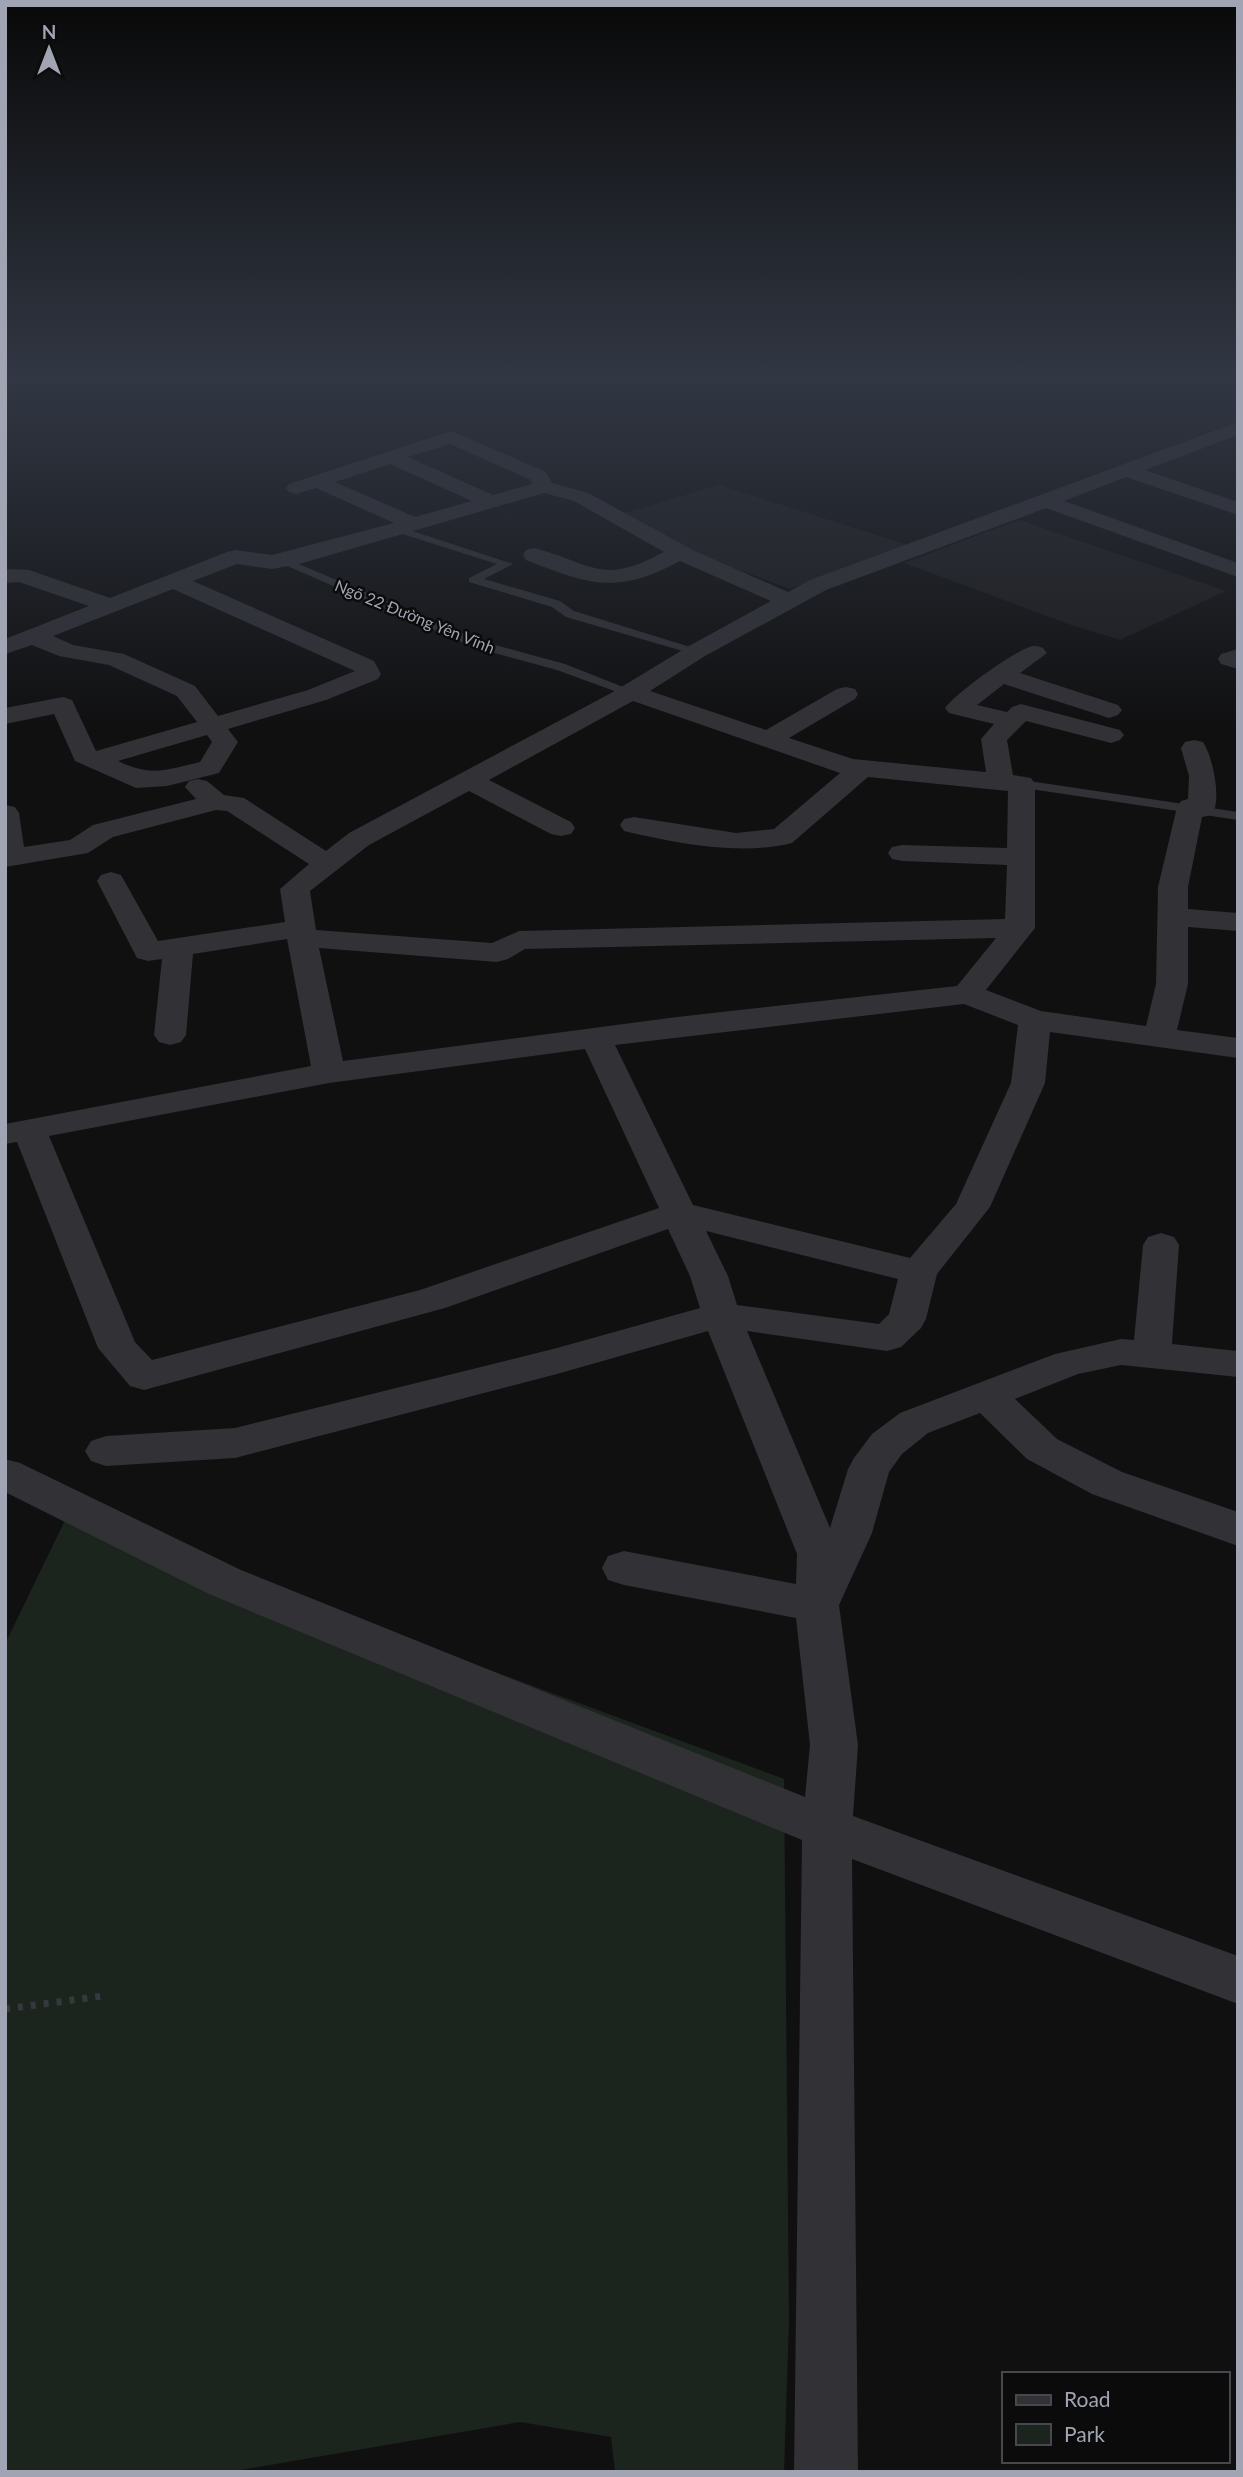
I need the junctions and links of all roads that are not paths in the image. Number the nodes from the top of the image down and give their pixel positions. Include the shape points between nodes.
1 (344, 495) edge
2 (475, 495) edge
3 (517, 495) edge
4 (572, 495) edge
5 (1063, 495) edge
6 (1196, 495) edge
7 (1047, 501) junction
8 (491, 502) junction
9 (1238, 509) edge
10 (405, 526) junction
11 (681, 552) junction
12 (534, 555) dead end
13 (282, 560) junction
14 (1238, 570) edge
15 (5, 576) edge
16 (173, 581) junction
17 (789, 601) junction
18 (111, 606) junction
19 (34, 637) junction
20 (5, 647) edge
21 (697, 651) junction
22 (1035, 653) dead end
23 (1238, 656) edge
24 (1238, 662) edge
25 (1000, 675) junction
26 (630, 692) junction
27 (846, 694) dead end
28 (5, 716) edge
29 (1013, 721) junction
30 (212, 726) junction
31 (769, 739) junction
32 (476, 743) dead end
33 (1194, 748) dead end
34 (505, 759) junction
35 (93, 760) junction
36 (862, 768) junction
37 (181, 774) junction
38 (467, 779) junction
39 (1012, 783) junction
40 (216, 802) junction
41 (1196, 808) junction
42 (5, 813) edge
43 (1238, 816) edge
44 (634, 825) dead end
45 (561, 828) dead end
46 (902, 853) dead end
47 (1021, 857) junction
48 (8, 859) edge
49 (328, 864) junction
50 (111, 881) dead end
51 (1173, 917) junction
52 (1238, 922) edge
53 (1020, 928) junction
54 (302, 933) junction
55 (178, 947) junction
56 (967, 994) junction
57 (1035, 1020) junction
58 (170, 1035) dead end
59 (596, 1038) junction
60 (1160, 1038) junction
61 (1238, 1048) edge
62 (329, 1073) junction
63 (17, 1132) edge
64 (679, 1213) junction
65 (1161, 1245) dead end
66 (919, 1272) junction
67 (721, 1315) junction
68 (1152, 1355) junction
69 (1238, 1364) edge
70 (986, 1395) junction
71 (106, 1451) dead end
72 (5, 1474) edge
73 (1238, 1530) edge
74 (624, 1568) dead end
75 (817, 1605) junction
76 (827, 1828) junction
77 (1238, 1980) edge
78 (826, 2472) edge

1 - 10 street
2 - 8 street
3 - 8 street
4 - 11 street
5 - 7 street
6 - 9 street
7 - 14 street
7 - 17 street via 818,584
8 - 10 street
10 - 13 street
10 - 21 lane via 507,564 473,580
11 - 12 street via 634,575 612,577
11 - 17 street
13 - 16 street via 235,557
13 - 26 lane, Ngõ 22 Đường Yên Vĩnh via 480,645
15 - 18 street via 21,575
16 - 18 street
16 - 30 street via 370,672 317,695
17 - 21 street
18 - 19 street
19 - 20 street
19 - 30 street via 67,651 115,659 186,691
21 - 26 street
22 - 25 street
23 - 24 street via 1230,659
25 - 29 street via 958,708
25 - 29 street via 1110,722 1021,712
26 - 31 street
26 - 34 street
27 - 31 street
28 - 35 street via 63,705 84,755
29 - 39 street via 994,739
30 - 35 street
30 - 37 street via 225,742 211,767
31 - 36 street
32 - 34 street
33 - 41 street via 1202,776
34 - 38 street
35 - 37 street via 136,780
36 - 39 street
36 - 44 street via 782,837 736,841
37 - 40 street
38 - 45 street
38 - 49 street via 359,839
39 - 41 lane
39 - 47 street
40 - 48 street via 103,831 78,847
40 - 49 street via 234,804
41 - 43 lane
41 - 51 street via 1173,887
42 - 48 street
46 - 47 street
47 - 53 street
49 - 54 street via 295,889
50 - 55 street via 148,952
51 - 52 street
51 - 60 street via 1172,984
53 - 54 street via 519,940 497,953
53 - 56 street
54 - 55 street
54 - 62 street
55 - 58 street
56 - 57 street
56 - 59 street
57 - 60 street
57 - 66 street via 1028,1083 978,1195
59 - 62 street
59 - 64 street
60 - 61 street
62 - 63 street
63 - 64 street via 118,1349 144,1376 432,1298
64 - 66 street
64 - 67 street via 709,1276
65 - 68 street
66 - 67 street via 907,1319 887,1338
67 - 71 street via 235,1443
67 - 75 street via 819,1554
68 - 69 street
68 - 70 street via 1121,1352 1069,1363
70 - 73 street via 1042,1449 1107,1483
70 - 75 street via 914,1423 887,1444 869,1469 850,1533
72 - 76 street via 225,1582
74 - 75 street
75 - 76 street via 834,1745
76 - 77 street
76 - 78 street

